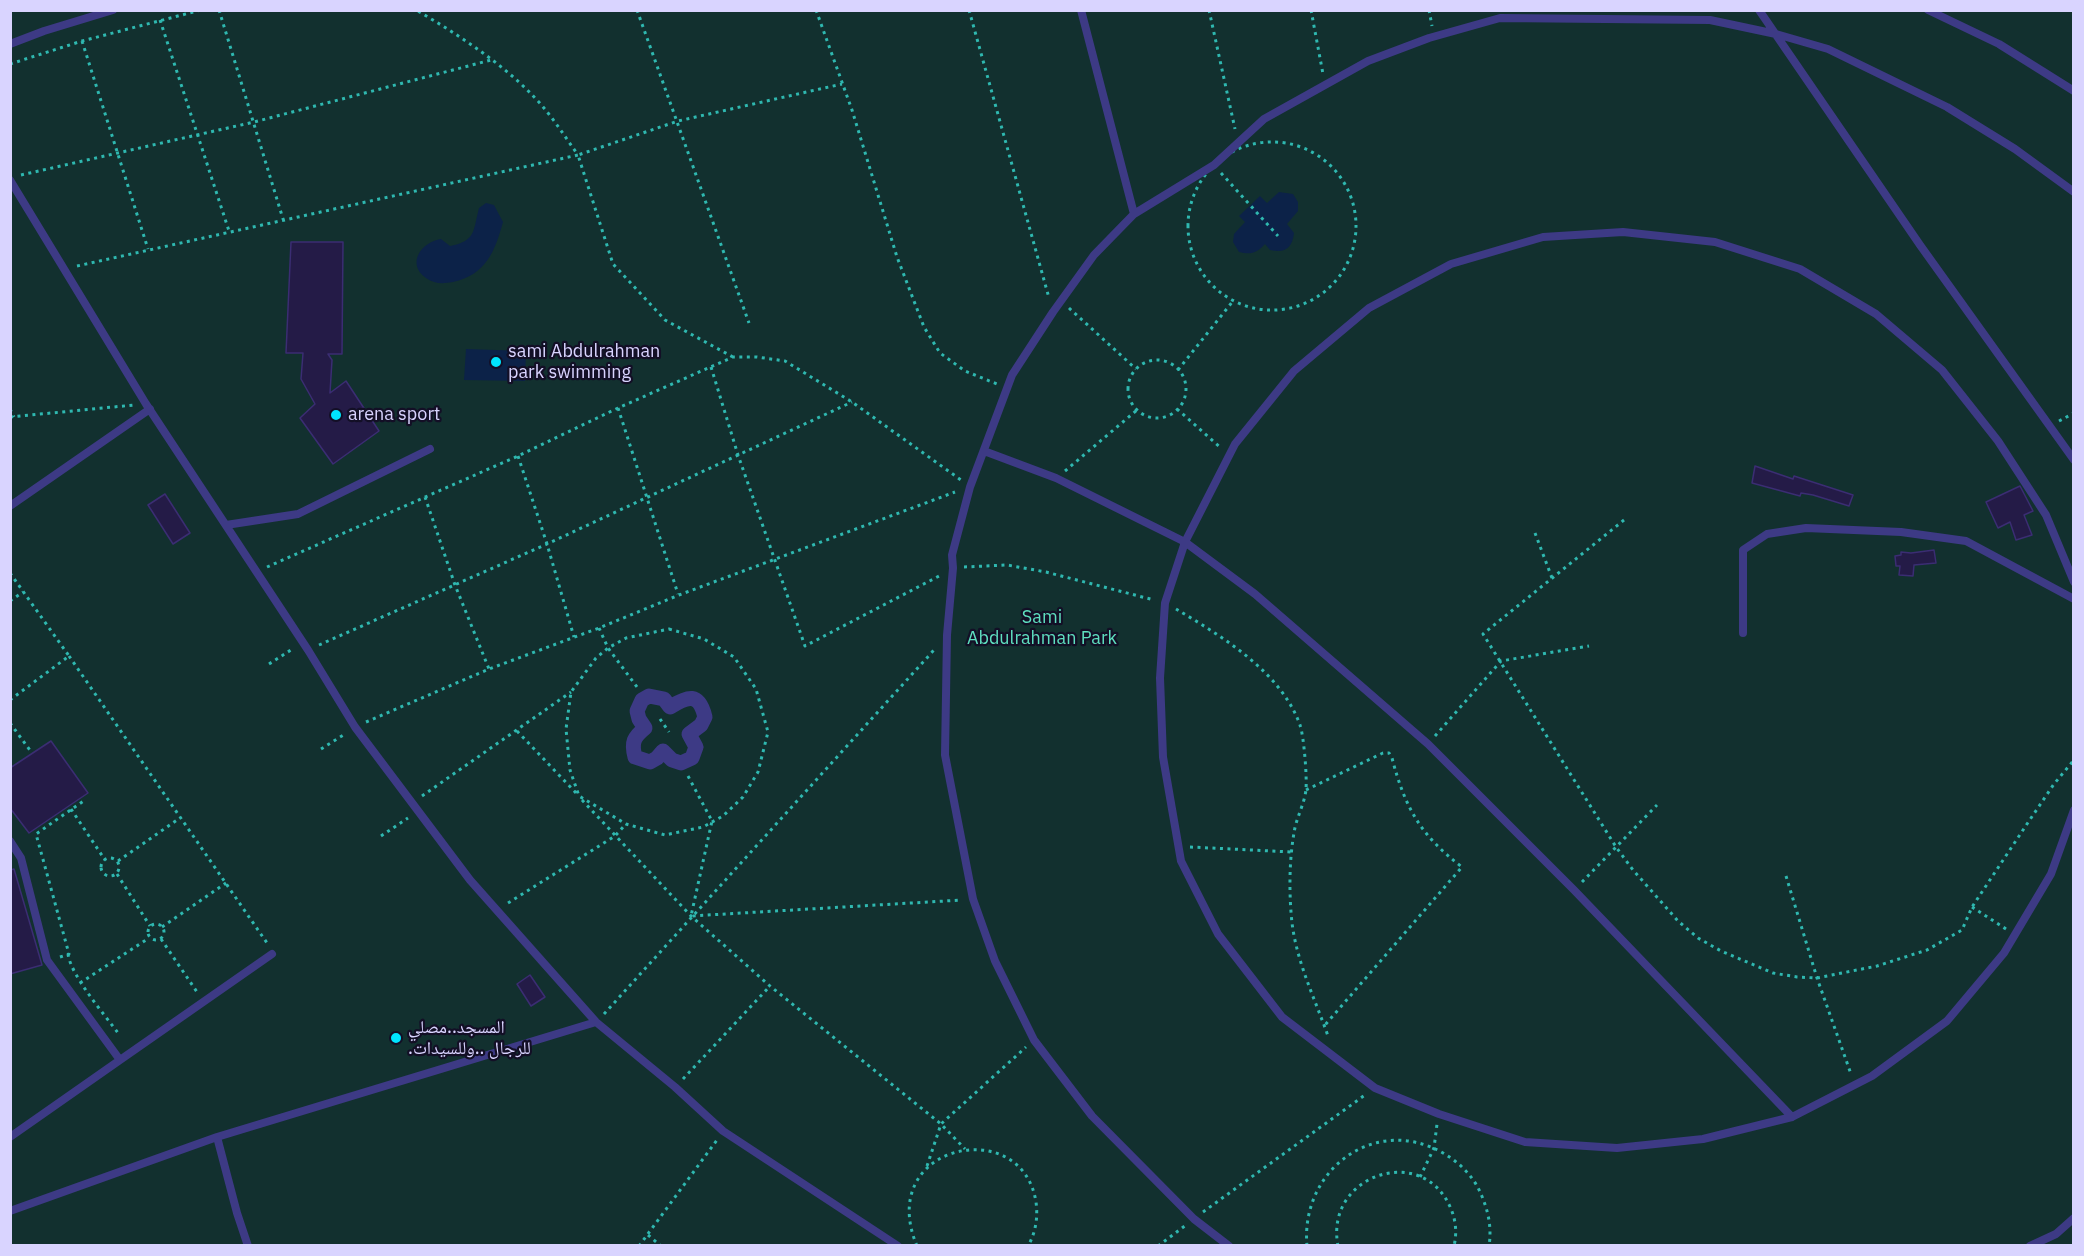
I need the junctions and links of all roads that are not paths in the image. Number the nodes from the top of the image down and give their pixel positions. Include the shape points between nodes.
1 (112, 10) edge
2 (1081, 10) edge
3 (1759, 10) edge
4 (1928, 10) edge
5 (1776, 34) junction
6 (10, 44) edge
7 (2073, 91) edge
8 (10, 179) edge
9 (2073, 192) edge
10 (1134, 214) junction
11 (148, 407) junction
12 (430, 449) dead end
13 (984, 451) junction
14 (2073, 460) edge
15 (10, 506) edge
16 (226, 525) junction
17 (1185, 542) junction
18 (2073, 582) edge
19 (2073, 599) edge
20 (1743, 633) dead end
21 (645, 698) joint
22 (2073, 810) edge
23 (10, 841) edge
24 (269, 956) road end
25 (596, 1022) junction
26 (120, 1060) junction
27 (1792, 1117) junction
28 (10, 1137) edge
29 (217, 1137) junction
30 (10, 1211) edge
31 (2073, 1218) edge
32 (248, 1245) edge
33 (898, 1245) edge
34 (1229, 1245) edge
35 (2030, 1245) edge

1 - 6 lane
2 - 10 lane
3 - 5 lane
4 - 7 lane via 1999,44
5 - 9 lane via 1828,49 1947,107 2015,149
5 - 10 lane via 1710,20 1500,18 1368,61 1264,119 1214,165
5 - 14 lane
8 - 11 lane
10 - 13 lane via 1094,255 1012,375
11 - 15 lane
11 - 16 lane
12 - 16 lane via 298,514
13 - 17 lane via 1056,478
13 - 34 lane via 952,555 947,635 945,755 973,899 995,961 1034,1040 1092,1116 1194,1219
16 - 25 lane via 355,727 470,880
17 - 18 lane via 1236,444 1294,371 1369,308 1451,264 1543,237 1623,232 1715,242 1800,269 1876,314 1941,370 1998,441 2046,515
17 - 27 lane via 1255,594 1428,744
17 - 27 lane via 1166,603 1161,678 1163,757 1181,861 1218,934 1282,1017 1375,1088 1525,1142 1617,1148 1703,1139
19 - 20 lane via 1966,541 1901,532 1806,528 1767,534 1743,550
21 - 21 street via 637,711 645,728 635,737 635,757 650,762 663,751 681,763 692,758 696,747 689,734 701,725 705,717 703,706 694,699 686,698 670,707 664,699
22 - 27 lane via 2051,874 2004,953 1947,1021 1872,1076
23 - 26 lane via 21,858 47,960
24 - 26 lane
25 - 29 lane
25 - 33 lane via 723,1131
26 - 28 lane
29 - 30 lane
29 - 32 lane
31 - 35 lane via 2056,1234

